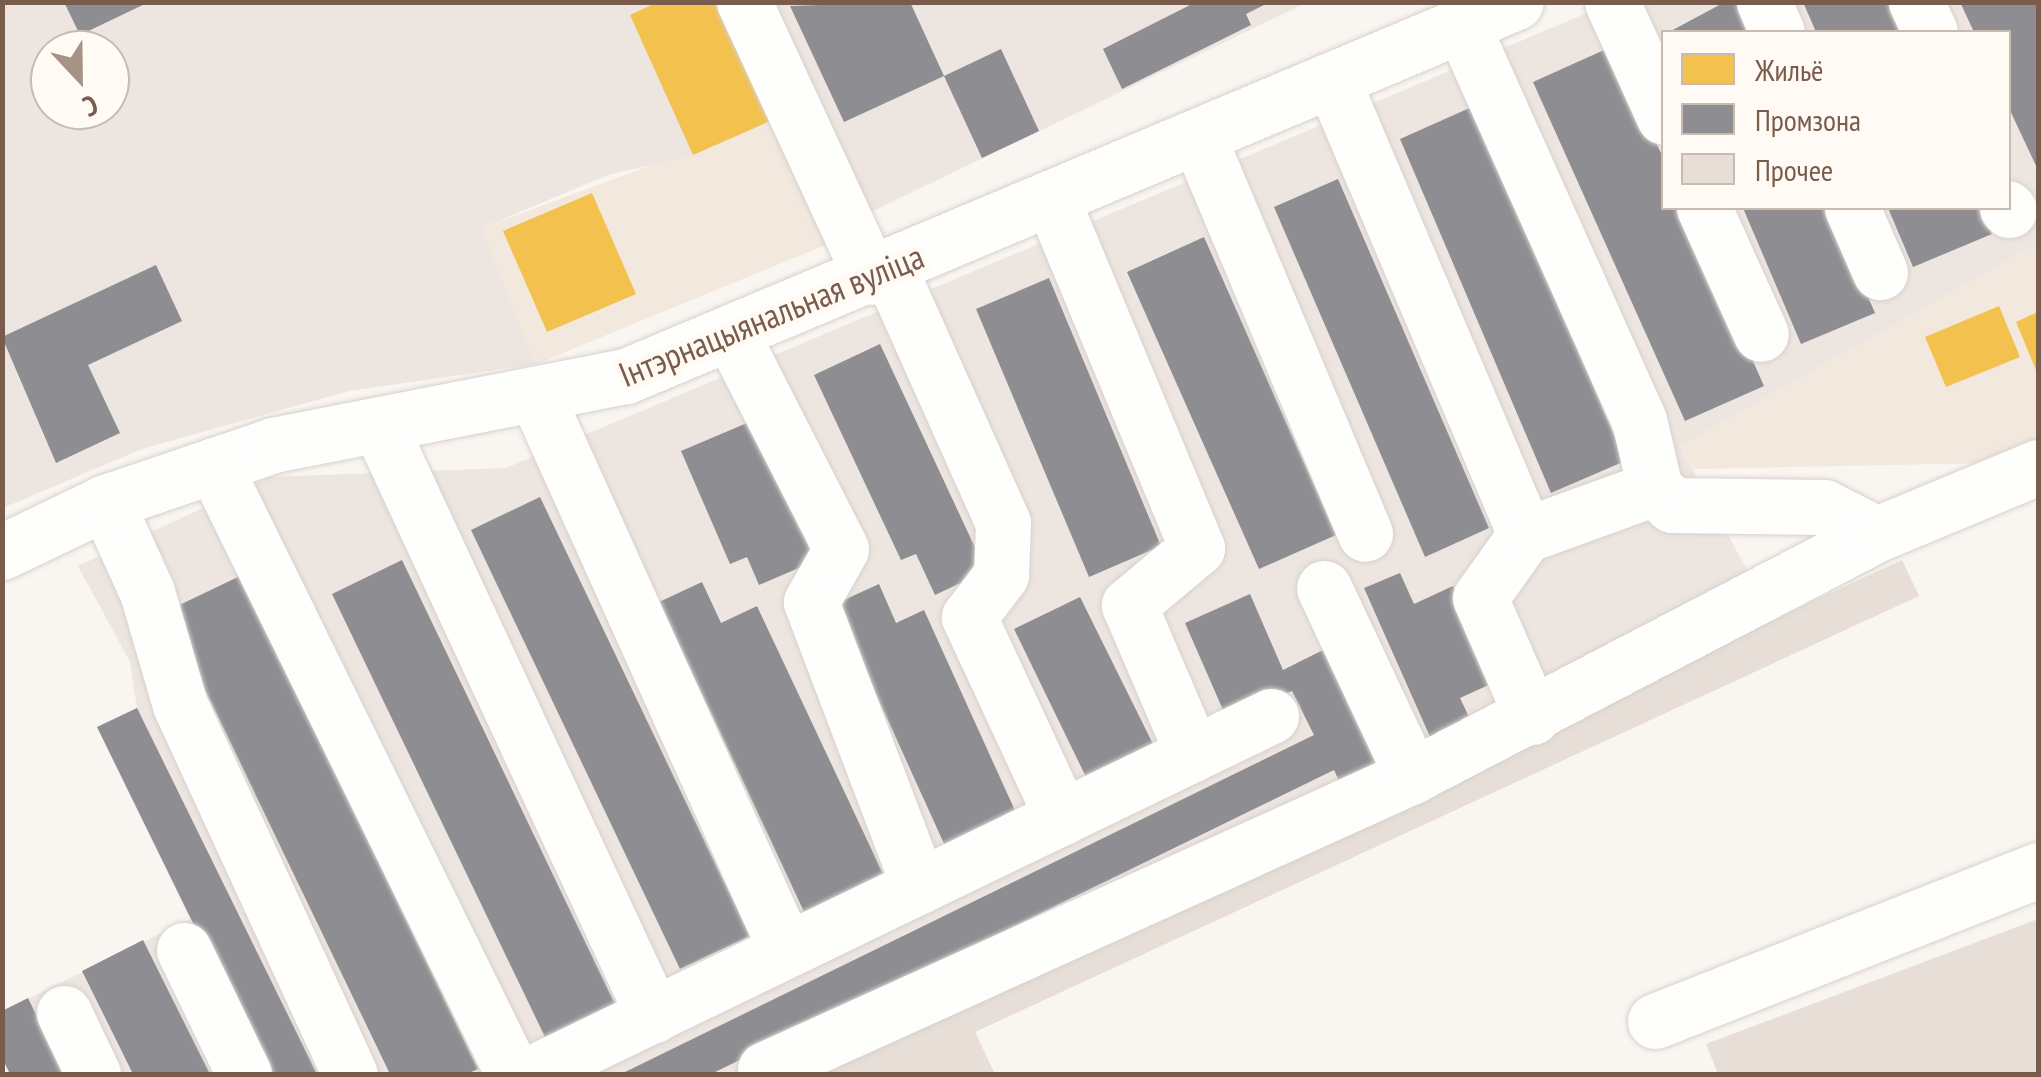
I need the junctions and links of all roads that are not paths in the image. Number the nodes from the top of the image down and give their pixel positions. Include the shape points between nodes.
1 (744, 2) edge
2 (1516, 2) edge
3 (1612, 2) edge
4 (1764, 2) edge
5 (1916, 2) edge
6 (1463, 27) junction
7 (1775, 30) edge
8 (1929, 30) edge
9 (1334, 84) junction
10 (1661, 110) edge
11 (1200, 140) junction
12 (1053, 202) junction
13 (1705, 210) edge
14 (1853, 210) edge
15 (1880, 272) dead end
16 (880, 273) junction
17 (1761, 334) dead end
18 (732, 335) junction
19 (537, 397) junction
20 (379, 425) junction
21 (214, 464) junction
22 (2038, 467) edge
23 (1655, 488) junction
24 (106, 502) junction
25 (1365, 534) dead end
26 (1877, 534) junction
27 (1525, 536) junction
28 (2, 552) edge
29 (1324, 588) dead end
30 (1271, 716) dead end
31 (1532, 718) junction
32 (1194, 754) junction
33 (1412, 776) junction
34 (1062, 817) junction
35 (2038, 870) edge
36 (919, 886) junction
37 (184, 950) dead end
38 (786, 950) junction
39 (64, 1014) dead end
40 (653, 1016) junction
41 (1655, 1021) dead end
42 (765, 1068) dead end
43 (93, 1074) edge
44 (244, 1074) edge
45 (350, 1074) edge
46 (513, 1074) edge
47 (530, 1074) edge

1 - 16 street
2 - 6 street, Інтэрнацыянальная вуліца
3 - 10 street
4 - 7 street
5 - 8 street
6 - 9 street, Інтэрнацыянальная вуліца
6 - 23 street via 1639,420
9 - 11 street, Інтэрнацыянальная вуліца
9 - 27 street
11 - 12 street, Інтэрнацыянальная вуліца
11 - 25 street
12 - 16 street, Інтэрнацыянальная вуліца
12 - 32 street via 1198,548 1129,605
13 - 17 street
14 - 15 street
16 - 18 street, Інтэрнацыянальная вуліца
16 - 34 street via 1004,524 1002,575 969,617
18 - 19 street, Інтэрнацыянальная вуліца
18 - 36 street via 841,548 811,602
19 - 20 street, Інтэрнацыянальная вуліца
19 - 38 street
20 - 21 street, Інтэрнацыянальная вуліца
20 - 40 street
21 - 24 street, Інтэрнацыянальная вуліца
21 - 46 street
22 - 26 street
23 - 26 street via 1672,505 1824,507
23 - 27 street
24 - 28 street, Інтэрнацыянальная вуліца
24 - 45 street via 147,592 180,704
26 - 31 street
27 - 31 street via 1480,598
29 - 33 street
30 - 32 street
31 - 33 street
32 - 34 street
33 - 42 street
34 - 36 street
35 - 41 street
36 - 38 street
37 - 44 street
38 - 40 street
39 - 43 street
40 - 47 street

